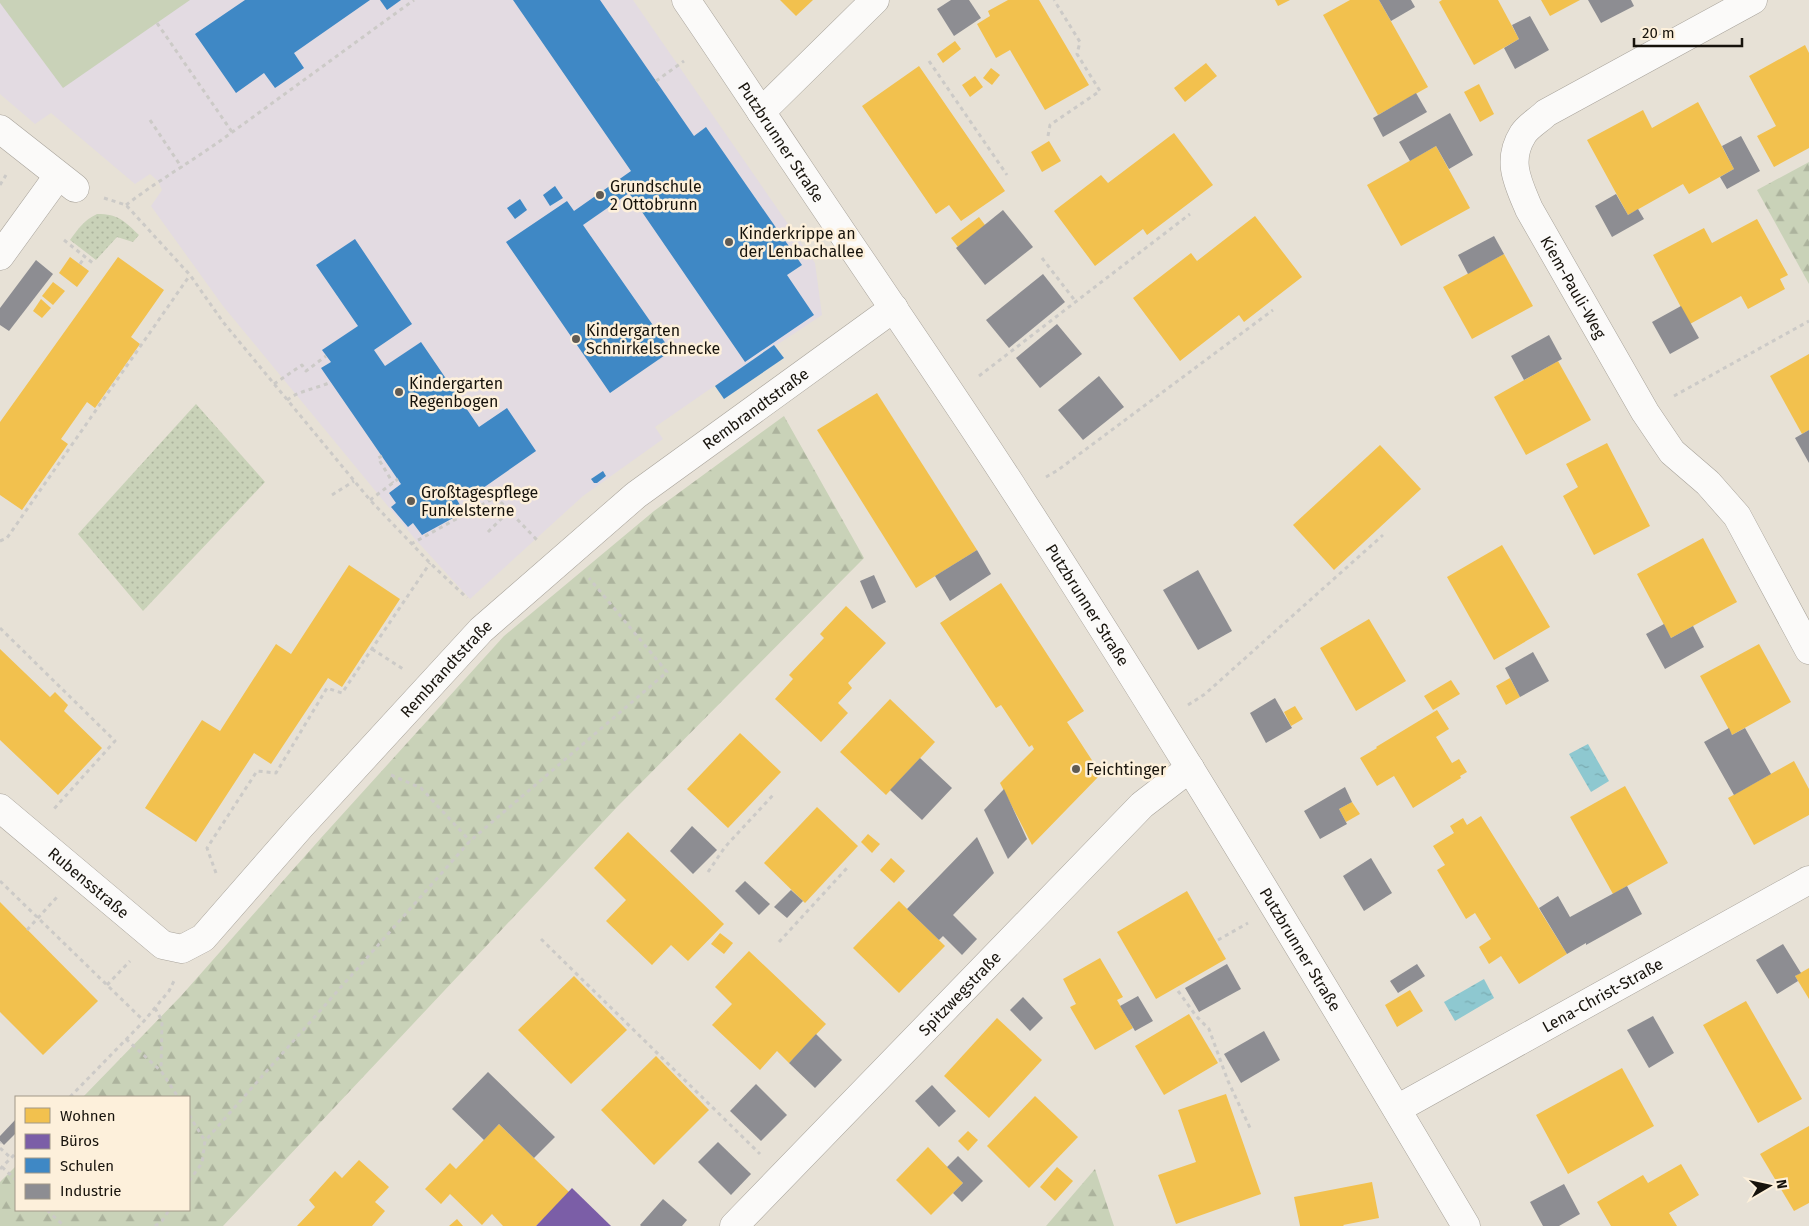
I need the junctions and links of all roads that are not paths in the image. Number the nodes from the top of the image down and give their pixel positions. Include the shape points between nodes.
1 (686, 0) edge
2 (876, 0) edge
3 (1753, 0) edge
4 (761, 112) junction
5 (0, 129) edge
6 (0, 256) edge
7 (894, 308) junction
8 (1809, 650) edge
9 (1190, 768) junction
10 (0, 808) edge
11 (1809, 880) edge
12 (182, 949) joint
13 (1397, 1109) junction
14 (734, 1226) edge
15 (1466, 1226) edge

1 - 4 street, Putzbrunner Straße
2 - 4 street
3 - 8 street, Kiem-Pauli-Weg via 1546,113 1523,133 1514,156 1517,182 1529,209 1645,412 1672,452 1708,483 1737,516
4 - 7 street, Putzbrunner Straße
5 - 6 street via 66,182
7 - 9 street, Putzbrunner Straße via 1018,494
7 - 12 street, Rembrandtstraße via 636,495 481,630 203,938
9 - 13 street, Putzbrunner Straße
9 - 14 street, Spitzwegstraße via 1142,805
10 - 12 street, Rubensstraße via 163,945
11 - 13 street, Lena-Christ-Straße
13 - 15 street, Putzbrunner Straße

